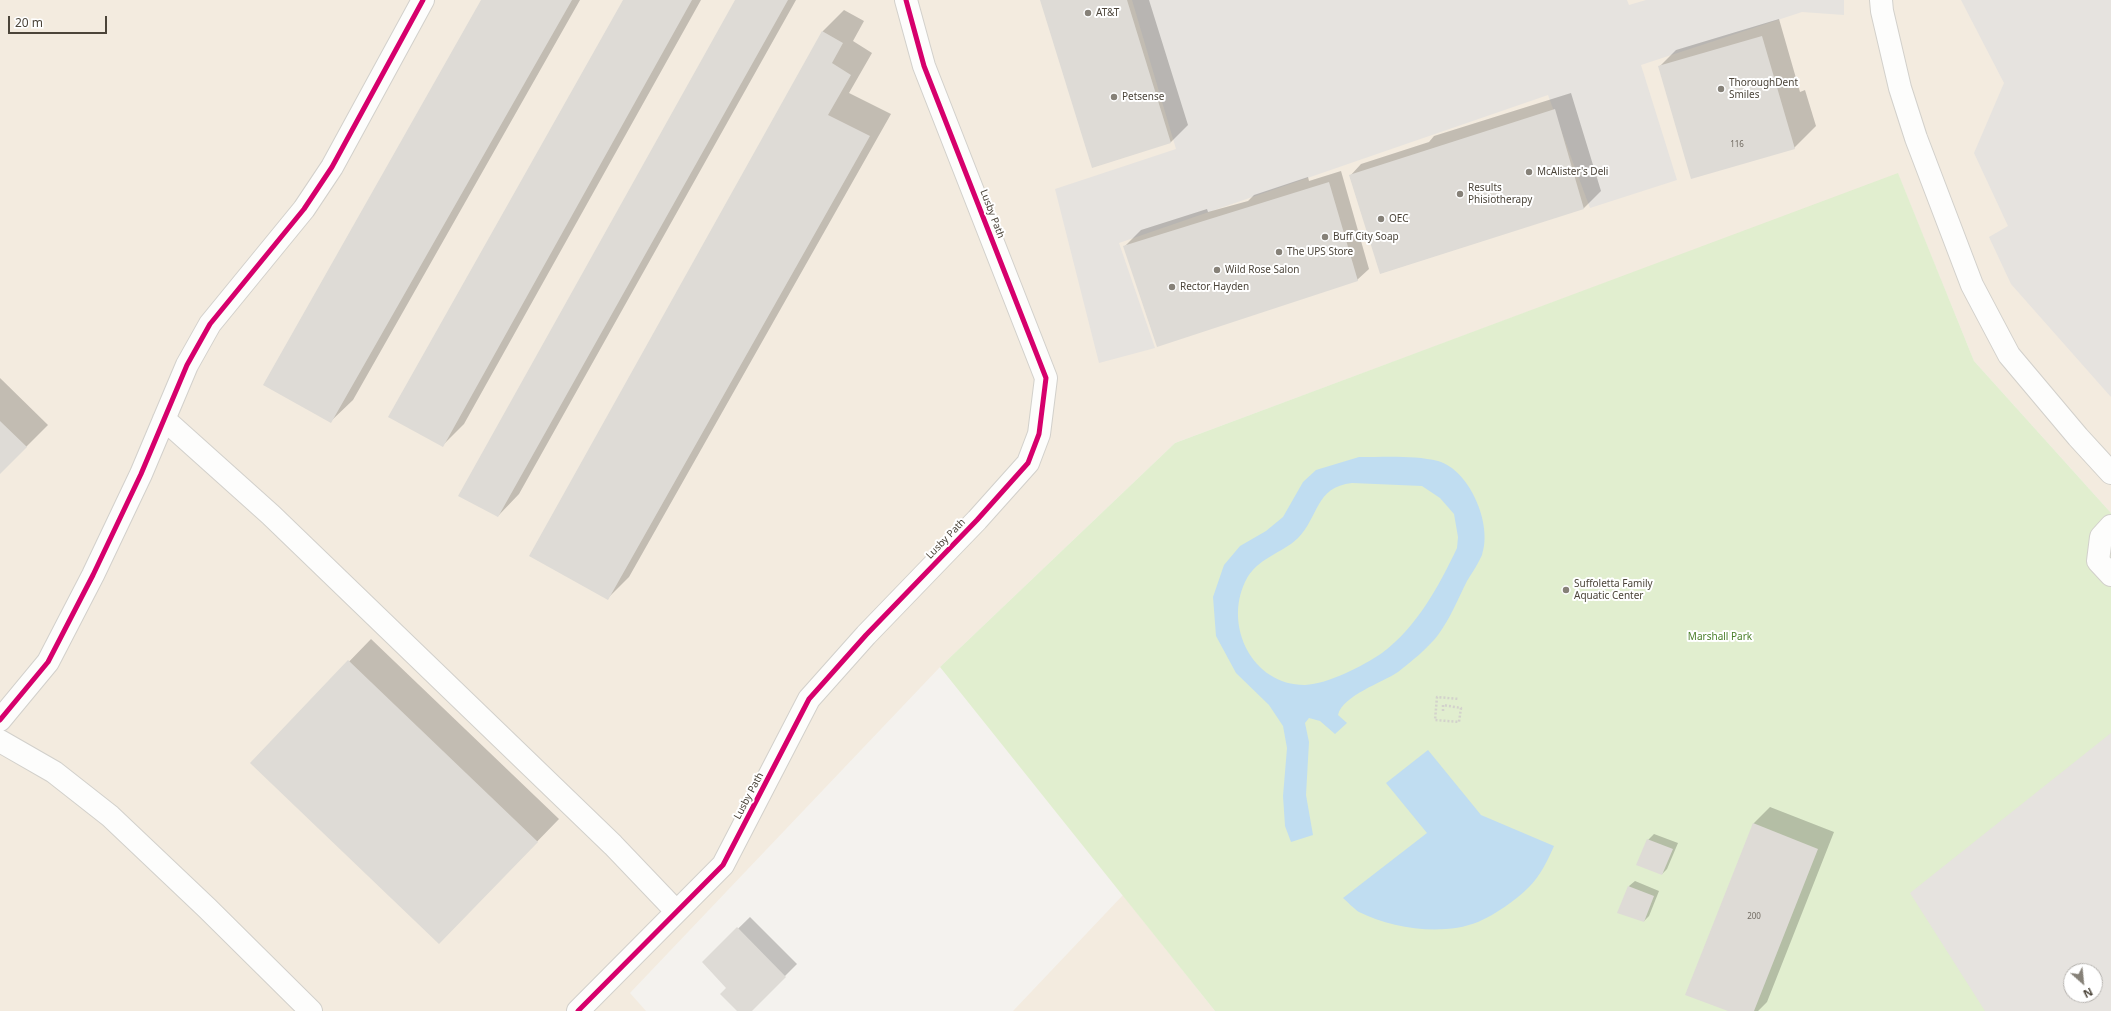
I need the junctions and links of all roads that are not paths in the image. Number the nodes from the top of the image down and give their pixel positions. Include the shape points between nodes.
1 (423, 0) edge
2 (906, 0) edge
3 (1882, 0) edge
4 (164, 419) junction
5 (2111, 473) edge
6 (2111, 526) edge
7 (2111, 575) edge
8 (0, 720) edge
9 (0, 741) edge
10 (676, 911) junction
11 (311, 1011) edge
12 (578, 1011) edge

1 - 4 street via 332,167 304,209 210,324 187,365
2 - 10 street, Lusby Path via 924,66 1046,378 1039,434 1028,463 809,699 723,865
3 - 5 street via 1882,11 1910,121 1972,286 2009,355
4 - 8 street via 138,482 48,662
4 - 10 street via 276,521 613,845
6 - 7 street via 2101,537 2098,560
9 - 11 street via 54,772 110,816 208,908
10 - 12 street, Lusby Path

